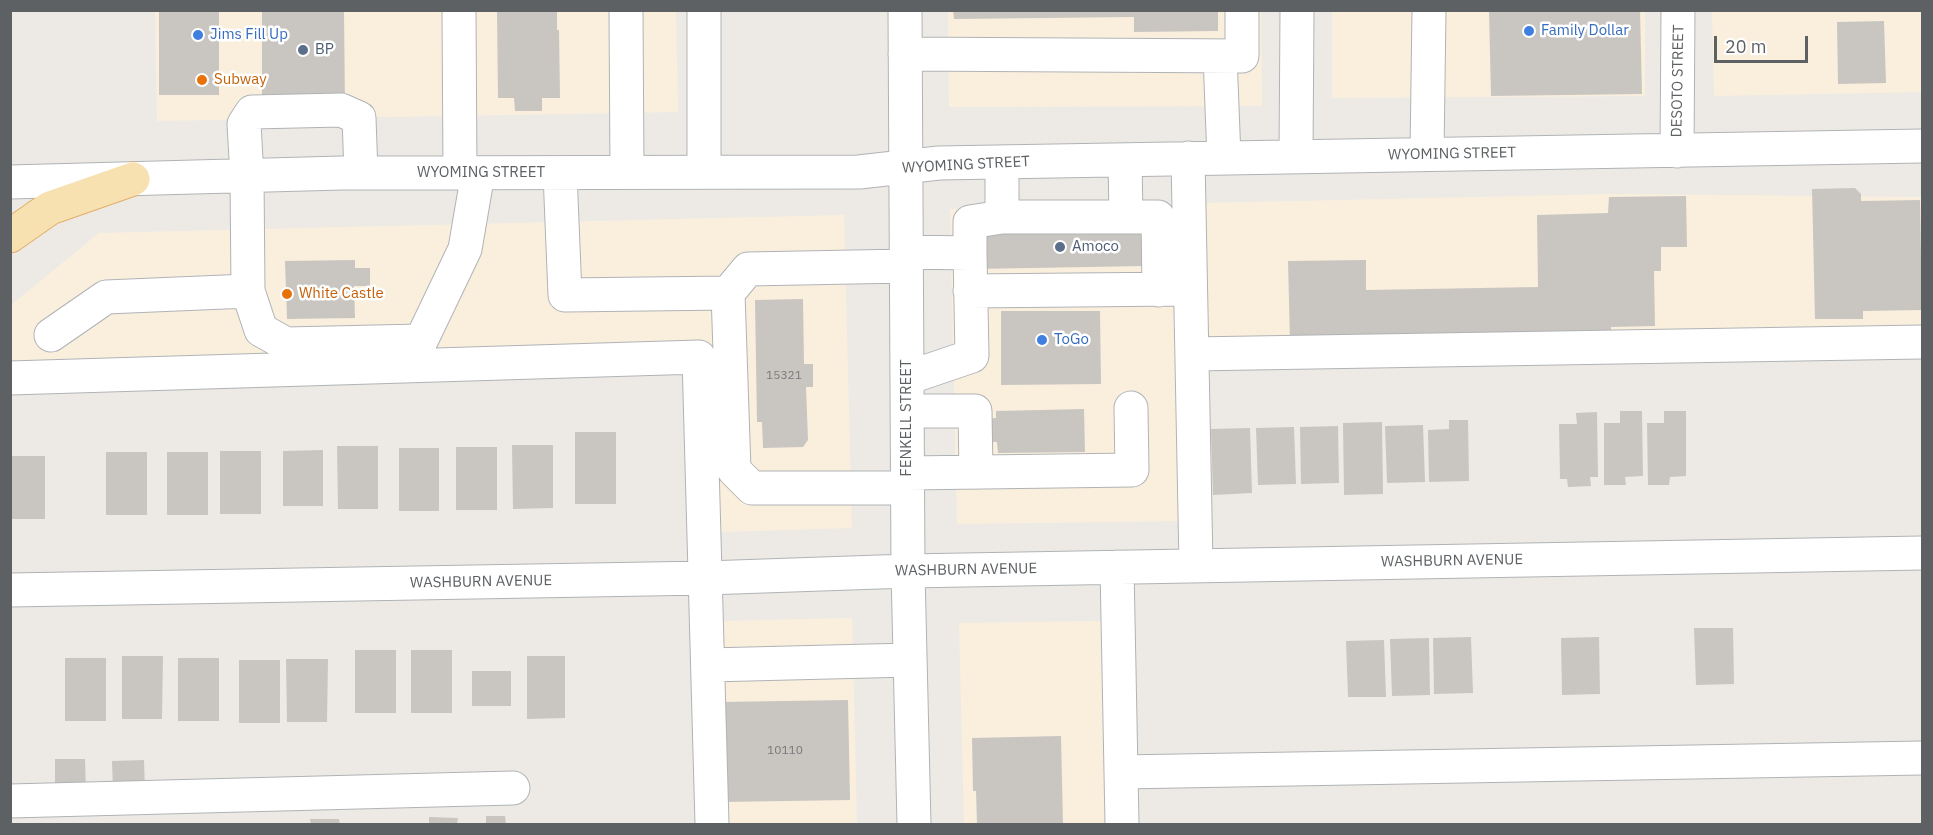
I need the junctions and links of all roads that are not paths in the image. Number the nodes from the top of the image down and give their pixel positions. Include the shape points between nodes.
1 (459, 10) edge
2 (626, 10) edge
3 (704, 10) edge
4 (905, 10) edge
5 (1242, 10) edge
6 (1297, 10) edge
7 (1429, 10) edge
8 (1678, 10) edge
9 (906, 54) junction
10 (1220, 56) junction
11 (1923, 147) edge
12 (1677, 151) junction
13 (1427, 154) junction
14 (1296, 156) junction
15 (1188, 158) junction
16 (1224, 158) junction
17 (1125, 160) junction
18 (1002, 162) junction
19 (905, 168) junction
20 (627, 172) junction
21 (704, 172) junction
22 (361, 173) junction
23 (469, 173) junction
24 (560, 173) junction
25 (247, 176) junction
26 (133, 179) junction
27 (10, 182) edge
28 (1002, 217) junction
29 (1126, 217) junction
30 (10, 236) edge
31 (969, 253) junction
32 (906, 259) junction
33 (1175, 290) junction
34 (248, 291) junction
35 (970, 291) junction
36 (728, 293) junction
37 (51, 335) dead end
38 (1923, 342) edge
39 (1192, 354) junction
40 (10, 378) edge
41 (907, 378) junction
42 (1131, 408) dead end
43 (907, 411) junction
44 (976, 472) junction
45 (908, 481) junction
46 (1923, 553) edge
47 (1196, 565) junction
48 (1118, 567) junction
49 (908, 571) junction
50 (706, 578) junction
51 (10, 590) edge
52 (910, 660) junction
53 (709, 665) junction
54 (1923, 758) edge
55 (1121, 772) junction
56 (513, 788) dead end
57 (10, 801) edge
58 (712, 825) edge
59 (914, 825) edge
60 (1122, 825) edge

1 - 23 street
2 - 20 street
3 - 21 street
4 - 9 street, FENKELL STREET
5 - 10 street via 1242,56
6 - 14 street
7 - 13 street
8 - 12 street, DESOTO STREET
9 - 10 street
9 - 19 street, FENKELL STREET
10 - 16 street
11 - 12 street, WYOMING STREET
12 - 13 street, WYOMING STREET
13 - 14 street, WYOMING STREET
14 - 16 street, WYOMING STREET
15 - 16 street, WYOMING STREET
15 - 17 street, WYOMING STREET
15 - 33 street
17 - 18 street, WYOMING STREET
17 - 29 street
18 - 19 street, WYOMING STREET
18 - 28 street
19 - 21 street, WYOMING STREET via 859,172
19 - 32 street, FENKELL STREET
20 - 21 street, WYOMING STREET
20 - 24 street, WYOMING STREET
22 - 23 street, WYOMING STREET
22 - 25 street, WYOMING STREET
22 - 25 street via 359,118 341,110 252,112 243,124
23 - 24 street, WYOMING STREET
23 - 34 street via 465,249 421,341 286,344 261,330
24 - 36 street via 565,295
25 - 26 street, WYOMING STREET
25 - 34 street
26 - 27 street, WYOMING STREET
26 - 30 main road via 50,208
28 - 29 street
28 - 31 street via 970,222
29 - 33 street via 1158,217
31 - 32 street
31 - 35 street
32 - 36 street via 748,269
32 - 41 street, FENKELL STREET
33 - 35 street
33 - 39 street
34 - 37 street via 106,297
35 - 41 street via 972,356
36 - 45 street via 734,470 752,488
38 - 39 street
39 - 47 street
40 - 50 street via 699,357
41 - 43 street, FENKELL STREET
42 - 44 street via 1132,470
43 - 44 street via 975,411
43 - 45 street, FENKELL STREET
44 - 45 street
45 - 49 street, FENKELL STREET
46 - 47 street, WASHBURN AVENUE
47 - 48 street, WASHBURN AVENUE
48 - 49 street, WASHBURN AVENUE
48 - 55 street
49 - 50 street, WASHBURN AVENUE
49 - 52 street, FENKELL STREET
50 - 51 street, WASHBURN AVENUE
50 - 53 street
52 - 53 street
52 - 59 street, FENKELL STREET
53 - 58 street
54 - 55 street
55 - 60 street
56 - 57 street

